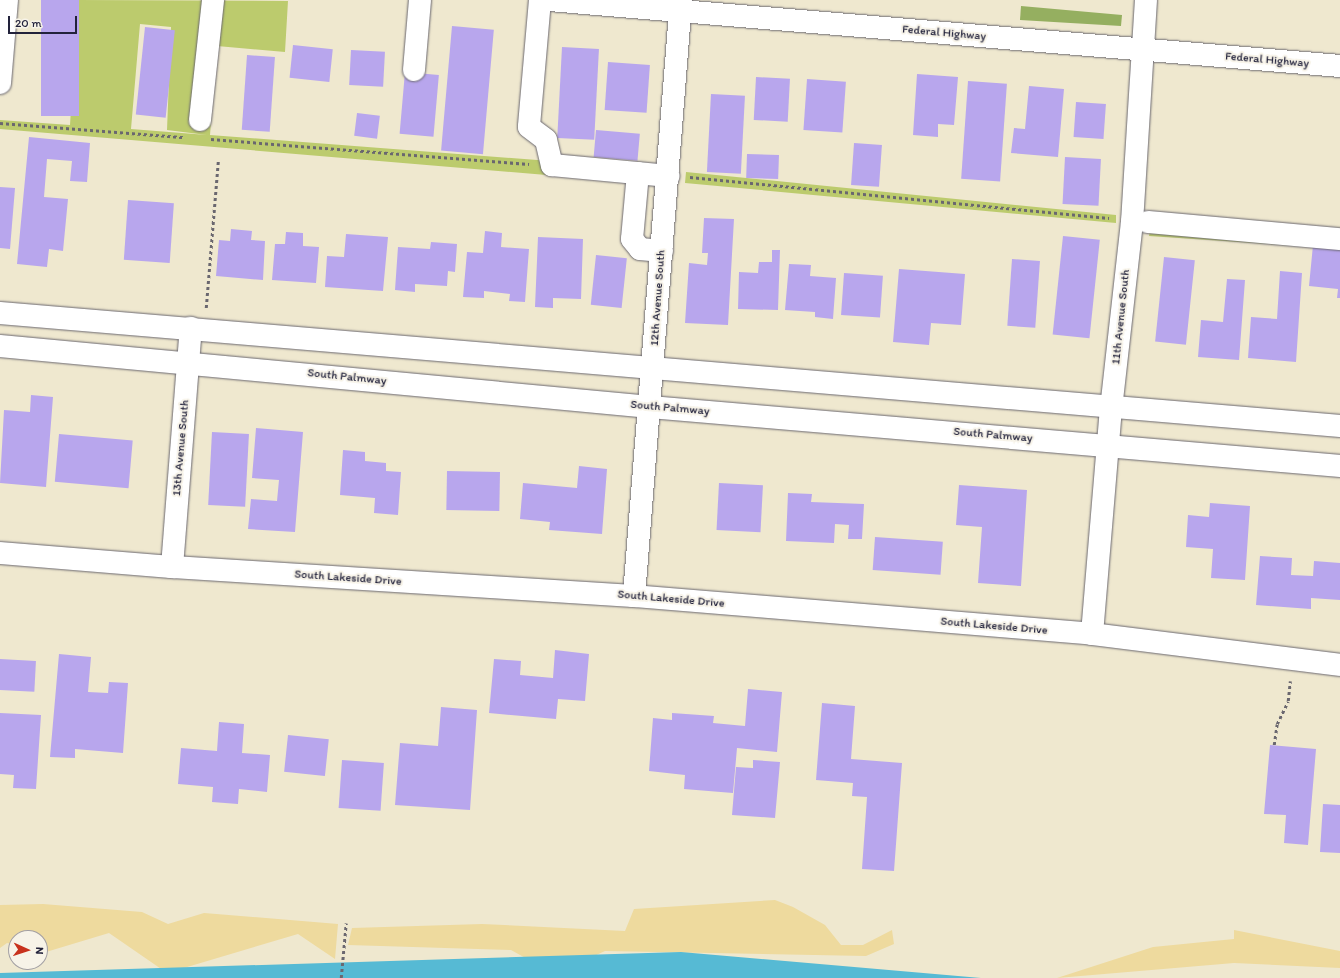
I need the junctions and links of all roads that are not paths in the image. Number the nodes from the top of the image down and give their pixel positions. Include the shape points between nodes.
1 (7, 0) edge
2 (213, 0) edge
3 (420, 0) edge
4 (540, 0) edge
5 (549, 0) edge
6 (1146, 0) edge
7 (681, 6) edge
8 (1142, 50) junction
9 (1340, 66) edge
10 (414, 70) dead end
11 (0, 83) edge
12 (198, 132) road end
13 (638, 173) junction
14 (677, 177) junction
15 (1148, 222) dead end
16 (1340, 239) edge
17 (662, 251) junction
18 (0, 313) edge
19 (198, 329) junction
20 (0, 346) edge
21 (188, 362) junction
22 (653, 369) junction
23 (650, 407) junction
24 (1111, 409) junction
25 (1340, 426) edge
26 (1108, 445) junction
27 (1340, 466) edge
28 (0, 553) edge
29 (172, 568) junction
30 (634, 596) junction
31 (1092, 634) junction
32 (1340, 665) edge

1 - 11 street
2 - 12 street
3 - 10 street
4 - 13 street via 529,127 546,140 552,165
5 - 7 street, Federal Highway
6 - 8 street, 11th Avenue South
7 - 8 street, Federal Highway
7 - 14 street, 12th Avenue South
8 - 9 street, Federal Highway
8 - 24 street, 11th Avenue South via 1132,222
13 - 14 street
13 - 17 street via 632,239 640,248
14 - 17 street, 12th Avenue South
15 - 16 street
17 - 22 street, 12th Avenue South
18 - 19 street
19 - 21 street, 13th Avenue South
19 - 22 street
20 - 21 street, South Palmway
21 - 23 street, South Palmway
21 - 29 street, 13th Avenue South
22 - 23 street, 12th Avenue South
22 - 24 street
23 - 26 street, South Palmway
23 - 30 street, 12th Avenue South
24 - 25 street
24 - 26 street, 11th Avenue South
26 - 27 street, South Palmway
26 - 31 street, 11th Avenue South
28 - 29 street, South Lakeside Drive
29 - 30 street, South Lakeside Drive
30 - 31 street, South Lakeside Drive
31 - 32 street, South Lakeside Drive

